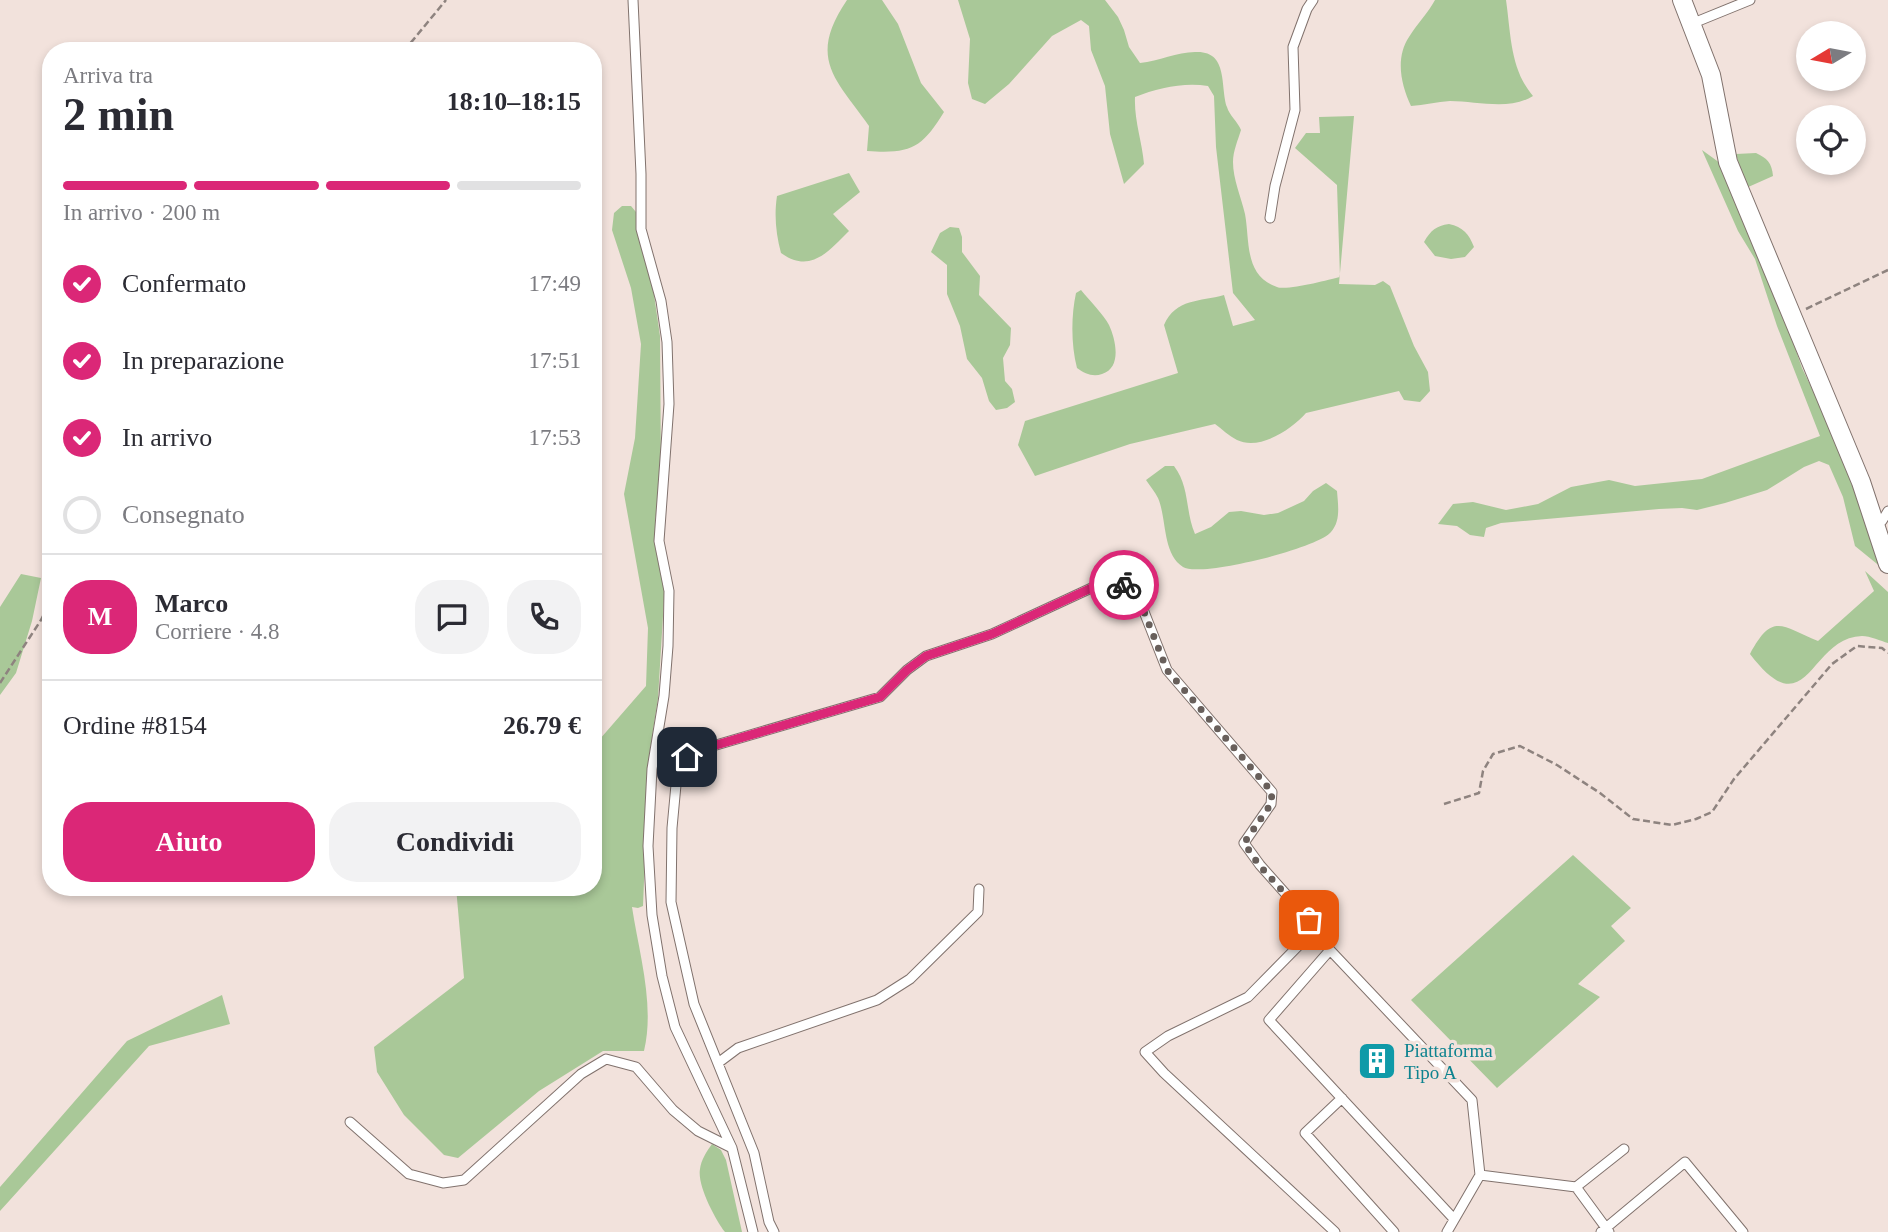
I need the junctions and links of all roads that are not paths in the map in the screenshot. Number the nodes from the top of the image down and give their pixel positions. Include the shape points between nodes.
1 (632, 0) edge
2 (1313, 0) edge
3 (1682, 0) edge
4 (1750, 0) edge
5 (1691, 24) junction
6 (1270, 218) dead end
7 (1881, 517) edge
8 (1888, 564) edge
9 (979, 889) dead end
10 (718, 1063) junction
11 (1342, 1098) junction
12 (350, 1122) dead end
13 (732, 1147) junction
14 (1624, 1149) dead end
15 (1480, 1175) junction
16 (1576, 1187) junction
17 (1454, 1219) junction
18 (1605, 1231) edge
19 (753, 1232) edge
20 (774, 1232) edge
21 (1335, 1232) edge
22 (1394, 1232) edge
23 (1447, 1232) edge
24 (1743, 1232) edge

1 - 13 lane via 641,229 661,301 670,404 659,541 668,591 668,646 652,769 648,846 652,915 676,1027
2 - 6 lane via 1293,47 1295,110
3 - 5 street
4 - 5 lane
5 - 7 street via 1711,75 1728,162 1861,482
7 - 8 street
9 - 10 lane via 978,912 910,979 877,1000 738,1048
10 - 20 lane via 754,1153
10 - 21 lane via 694,1004 671,902 677,774 687,757 880,697 926,656 992,634 1100,584 1130,585 1167,670 1272,792 1271,804 1244,843 1309,920 1312,932 1248,997 1168,1035 1145,1052
11 - 15 lane via 1269,1020 1331,950 1472,1100
11 - 17 lane
11 - 22 lane via 1305,1133
12 - 13 lane via 409,1174 443,1182 464,1180 581,1074 606,1059 636,1067 689,1124
13 - 19 lane
14 - 16 lane
15 - 16 lane
15 - 17 lane
16 - 18 lane
17 - 23 lane
18 - 24 lane via 1685,1162

